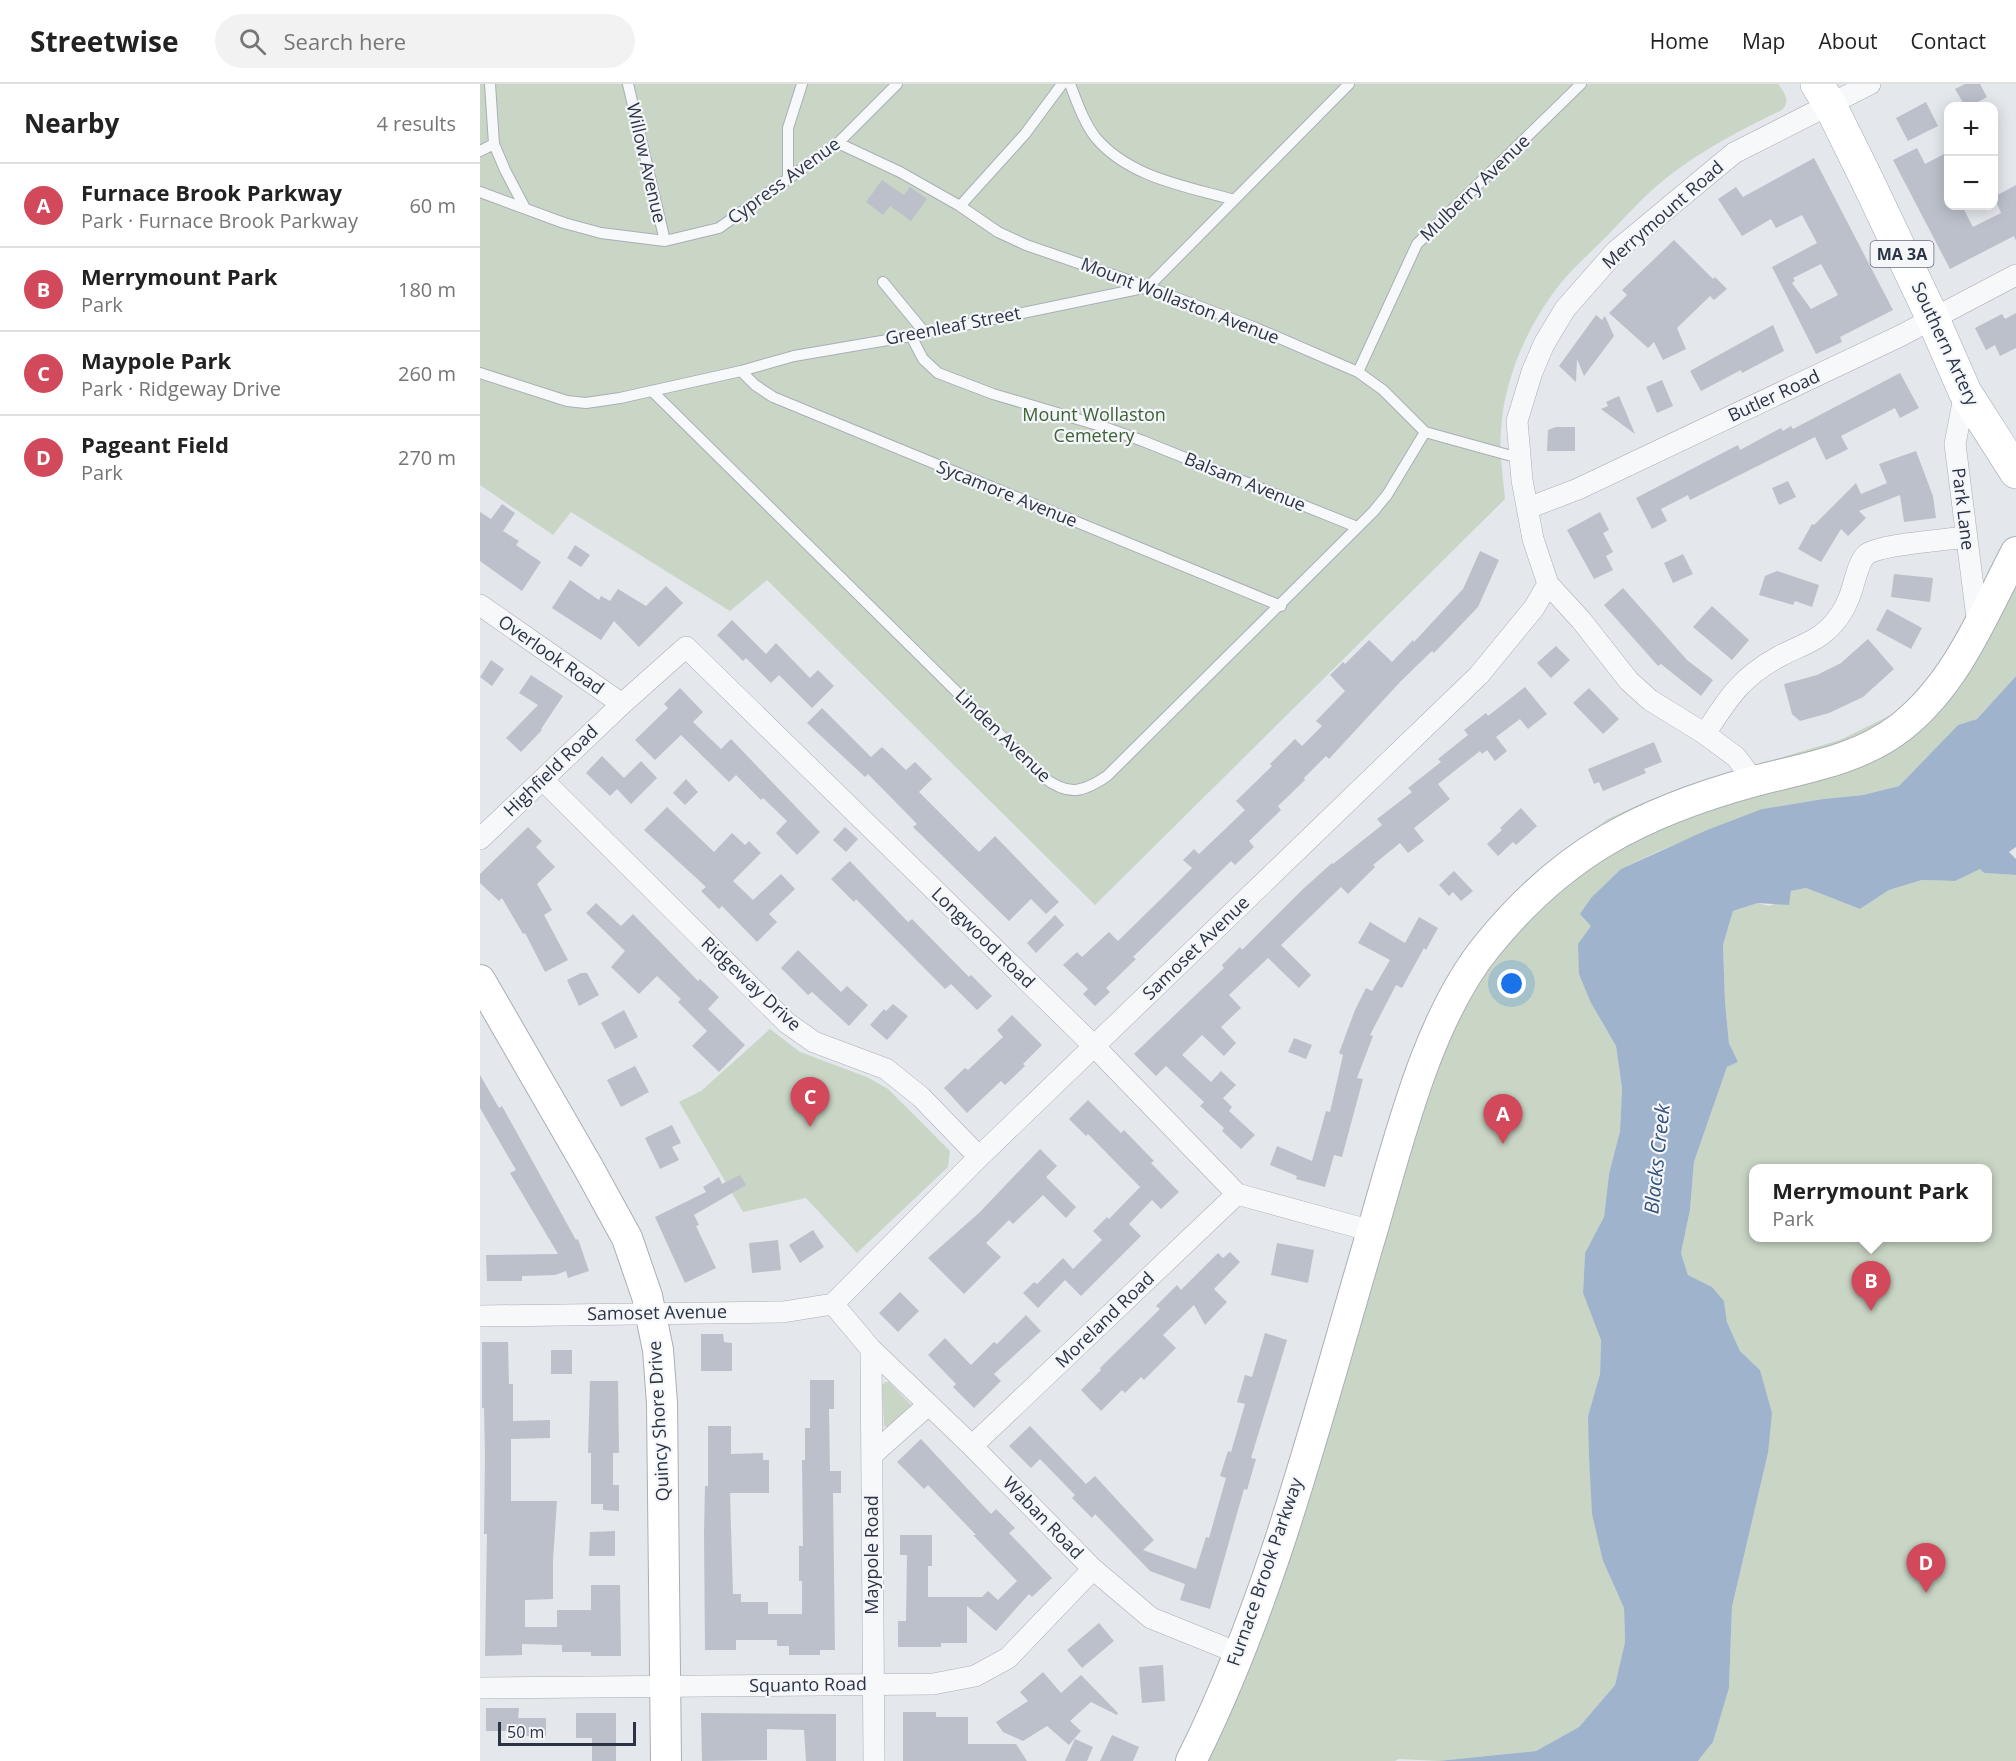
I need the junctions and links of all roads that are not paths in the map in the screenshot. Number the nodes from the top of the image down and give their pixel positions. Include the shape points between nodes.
1 (490, 84) edge
2 (628, 84) edge
3 (802, 84) edge
4 (897, 84) edge
5 (1062, 84) edge
6 (1070, 84) edge
7 (1349, 84) edge
8 (1581, 84) edge
9 (1870, 84) edge
10 (1823, 94) edge
11 (838, 143) junction
12 (494, 144) junction
13 (480, 151) edge
14 (788, 178) junction
15 (480, 192) edge
16 (1234, 200) junction
17 (960, 206) junction
18 (525, 208) junction
19 (665, 241) junction
20 (2016, 275) edge
21 (883, 282) dead end
22 (1148, 287) junction
23 (1934, 319) junction
24 (925, 333) junction
25 (911, 336) junction
26 (741, 371) junction
27 (1358, 372) junction
28 (480, 374) edge
29 (652, 391) junction
30 (1965, 392) junction
31 (1425, 432) junction
32 (1519, 458) junction
33 (2016, 472) edge
34 (1528, 508) junction
35 (1358, 527) junction
36 (1966, 537) junction
37 (2016, 552) edge
38 (1548, 585) junction
39 (480, 606) edge
40 (1281, 606) junction
41 (1978, 626) junction
42 (622, 704) junction
43 (1705, 734) junction
44 (543, 780) junction
45 (1754, 782) junction
46 (480, 839) edge
47 (480, 980) edge
48 (1094, 1046) junction
49 (980, 1157) junction
50 (1237, 1194) junction
51 (1372, 1231) junction
52 (833, 1304) junction
53 (651, 1313) junction
54 (480, 1316) edge
55 (871, 1349) junction
56 (928, 1405) junction
57 (972, 1446) junction
58 (872, 1455) junction
59 (1093, 1569) junction
60 (1238, 1653) junction
61 (873, 1684) junction
62 (480, 1688) edge
63 (665, 1688) junction
64 (666, 1761) edge
65 (874, 1761) edge
66 (1191, 1761) edge

1 - 12 lane
2 - 19 lane, Willow Avenue
3 - 14 lane via 788,128
4 - 11 lane, Cypress Avenue
5 - 17 lane via 1025,134
6 - 16 lane via 1096,137 1122,160 1160,178
7 - 16 lane
8 - 27 lane, Mulberry Avenue via 1417,244
9 - 10 street, Merrymount Road
10 - 23 main road, Southern Artery / MA 3A
10 - 32 street, Merrymount Road via 1734,153 1616,251 1565,309 1544,344 1521,402 1517,421
11 - 14 lane, Cypress Avenue
11 - 17 lane, Mount Wollaston Avenue via 900,171
12 - 13 lane
12 - 18 lane
14 - 19 lane, Cypress Avenue via 719,228
15 - 18 lane, Cypress Avenue
16 - 22 lane
17 - 22 lane, Mount Wollaston Avenue via 998,232 1026,245
18 - 19 lane, Cypress Avenue via 601,233
20 - 23 street, Butler Road
21 - 24 lane
22 - 24 lane, Greenleaf Street
22 - 27 lane, Mount Wollaston Avenue
23 - 30 main road, Southern Artery / MA 3A
23 - 34 street, Butler Road via 1578,489
24 - 25 lane, Greenleaf Street
25 - 26 lane, Greenleaf Street via 795,356
25 - 35 lane, Balsam Avenue via 923,359 938,374 1143,441
26 - 29 lane, Greenleaf Street
26 - 40 lane, Sycamore Avenue via 773,397
27 - 31 lane, Mount Wollaston Avenue via 1383,390
28 - 29 lane, Greenleaf Street via 567,401 586,403
29 - 40 lane, Linden Avenue via 1056,787 1074,791 1107,776
30 - 33 main road, Southern Artery / MA 3A
30 - 36 street, Park Lane via 1954,444
31 - 32 lane, Mount Wollaston Avenue
31 - 35 lane, Linden Avenue via 1387,495
32 - 34 street, Merrymount Road
34 - 38 street, Merrymount Road
35 - 40 lane, Linden Avenue
36 - 41 street, Park Lane
36 - 43 street via 1881,548 1866,555 1834,623 1818,639 1750,675 1730,695
37 - 41 main road, Furnace Brook Parkway
38 - 43 street, Merrymount Road via 1629,681 1650,700
38 - 48 street, Samoset Avenue via 1534,609 1479,675
39 - 42 street, Overlook Road
41 - 45 main road, Furnace Brook Parkway via 1942,686 1898,730 1831,762
42 - 44 street, Highfield Road
42 - 48 street, Longwood Road via 686,647
43 - 45 street, Merrymount Road via 1736,757
44 - 46 street, Highfield Road
44 - 49 street, Ridgeway Drive via 787,1023 814,1042 886,1070 921,1097
45 - 51 main road, Furnace Brook Parkway via 1662,811 1623,830 1554,876 1487,945 1442,1020 1397,1145
47 - 53 main road, Quincy Shore Drive via 627,1238
48 - 49 street, Samoset Avenue
48 - 50 street, Longwood Road
49 - 52 street, Samoset Avenue
50 - 51 street
50 - 57 street, Moreland Road
51 - 60 main road, Furnace Brook Parkway via 1288,1513
52 - 53 street, Samoset Avenue via 783,1312
52 - 55 street
53 - 54 street, Samoset Avenue
53 - 63 main road, Quincy Shore Drive via 662,1403
55 - 56 street, Waban Road
55 - 58 street, Maypole Road
56 - 57 street, Waban Road
56 - 58 street
57 - 59 street, Waban Road
58 - 61 street, Maypole Road
59 - 60 street, Waban Road via 1151,1618
59 - 61 street, Squanto Road via 1008,1658 975,1676 933,1684
60 - 66 main road, Furnace Brook Parkway
61 - 63 street, Squanto Road
61 - 65 street, Maypole Road
62 - 63 street, Squanto Road
63 - 64 main road, Quincy Shore Drive

